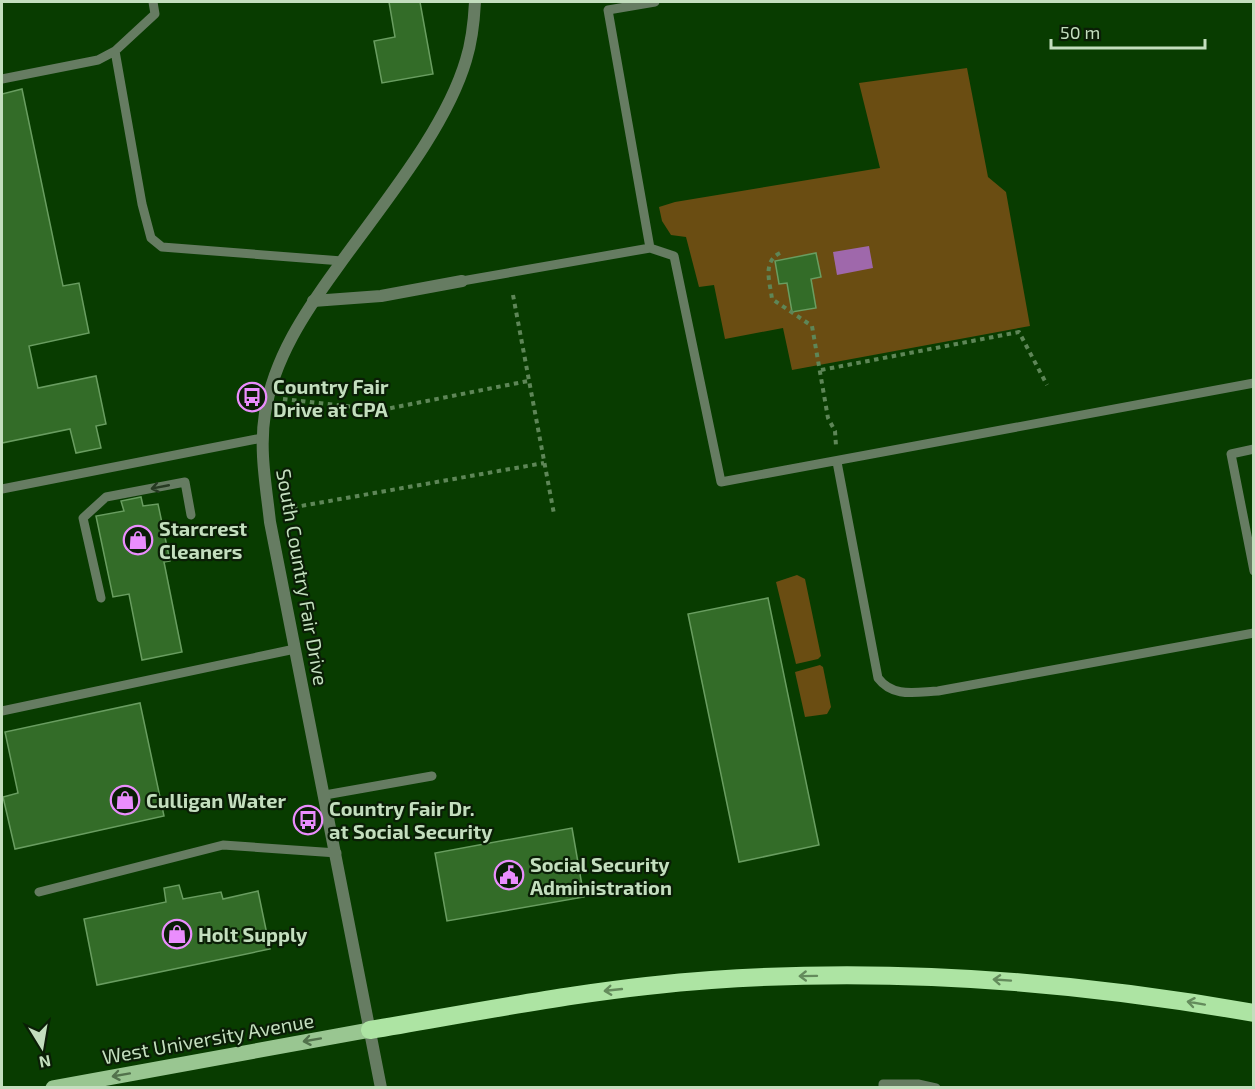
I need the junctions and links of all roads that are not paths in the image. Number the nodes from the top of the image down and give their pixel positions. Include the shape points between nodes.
1 (153, 2) edge
2 (475, 2) edge
3 (655, 2) edge
4 (115, 51) junction
5 (2, 79) edge
6 (650, 248) junction
7 (342, 261) junction
8 (462, 281) joint
9 (313, 301) junction
10 (1254, 383) edge
11 (262, 438) junction
12 (1254, 449) edge
13 (837, 462) junction
14 (2, 489) edge
15 (191, 514) dead end
16 (1254, 571) edge
17 (101, 598) dead end
18 (1254, 633) edge
19 (295, 649) junction
20 (2, 711) edge
21 (432, 776) dead end
22 (325, 795) junction
23 (337, 853) junction
24 (39, 892) dead end
25 (1254, 1013) edge
26 (370, 1030) junction
27 (53, 1088) edge
28 (381, 1088) edge
29 (882, 1088) edge
30 (936, 1088) edge

1 - 4 lane via 155,14
2 - 7 street, South Country Fair Drive via 467,58 444,111
3 - 6 lane via 608,10
4 - 5 lane via 98,60
4 - 7 lane via 151,238 162,248
6 - 8 lane
6 - 13 lane via 674,256 721,482
7 - 9 street, South Country Fair Drive
8 - 9 street via 381,296
9 - 11 street, South Country Fair Drive via 274,375
10 - 13 lane
11 - 14 lane
11 - 19 street, South Country Fair Drive via 269,511
12 - 16 lane via 1231,454
13 - 18 lane via 878,678 885,688 897,692 938,691
15 -> 17 lane via 185,482 106,497 83,518
19 - 20 lane
19 - 22 street, South Country Fair Drive
21 - 22 lane
22 - 23 street, South Country Fair Drive
23 - 24 lane via 223,845
23 - 26 street, South Country Fair Drive
25 -> 26 highway via 1078,986 971,978 797,976 606,991
26 -> 27 main road, West University Avenue
26 - 28 street, South Country Fair Drive
29 - 30 lane via 883,1084

